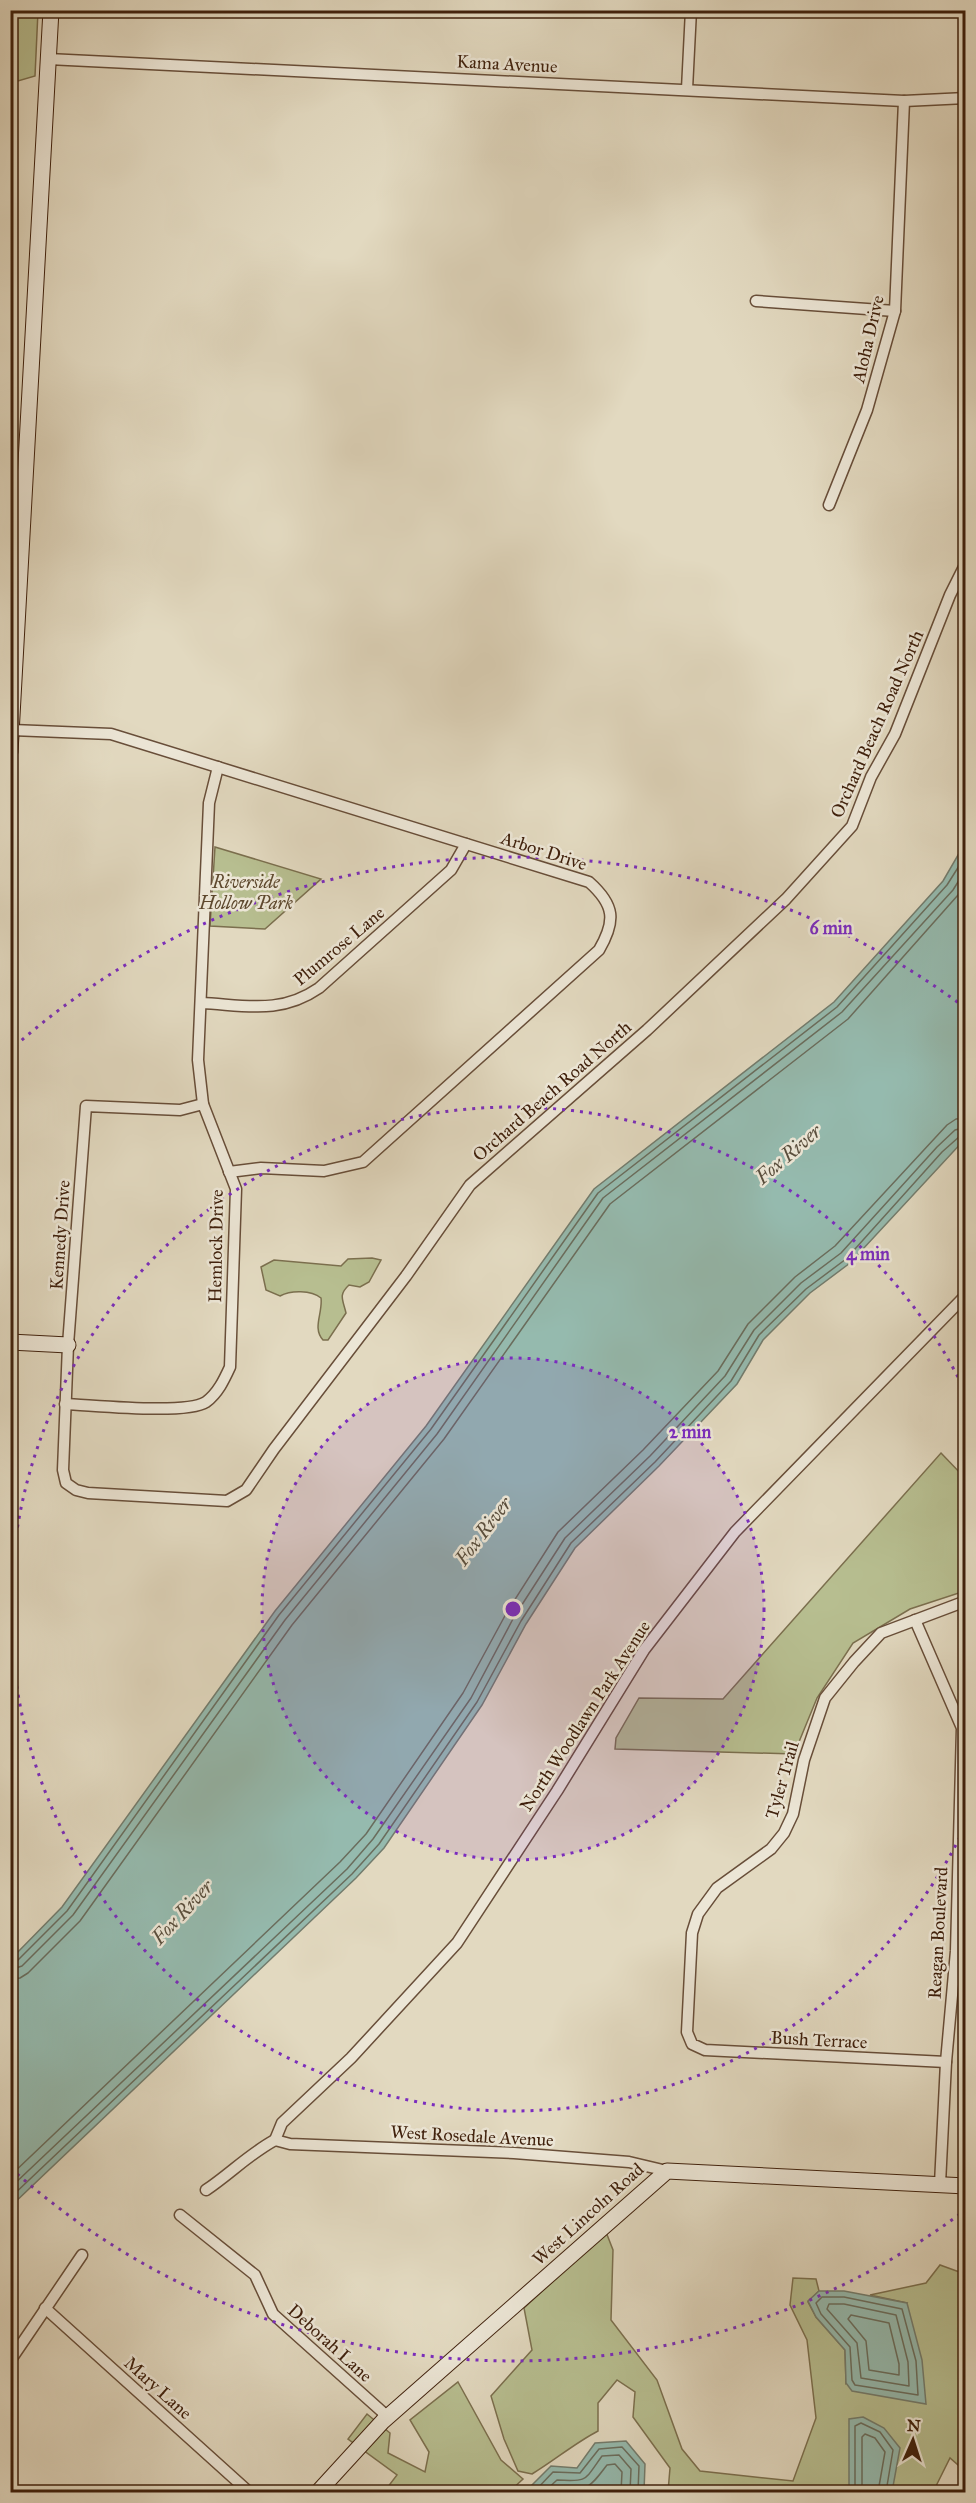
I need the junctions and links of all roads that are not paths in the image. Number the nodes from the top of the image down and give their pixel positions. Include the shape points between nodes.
1 (51, 10) edge
2 (691, 10) edge
3 (48, 59) junction
4 (687, 89) junction
5 (966, 98) edge
6 (904, 101) junction
7 (756, 301) dead end
8 (895, 311) junction
9 (829, 505) dead end
10 (966, 563) edge
11 (12, 730) edge
12 (10, 752) edge
13 (218, 767) junction
14 (466, 844) junction
15 (201, 1003) junction
16 (203, 1104) junction
17 (229, 1172) junction
18 (966, 1295) edge
19 (10, 1342) edge
20 (68, 1345) junction
21 (65, 1404) junction
22 (66, 1483) joint
23 (966, 1601) edge
24 (915, 1620) junction
25 (961, 1951) edge
26 (692, 2044) joint
27 (946, 2062) junction
28 (275, 2140) junction
29 (667, 2171) junction
30 (940, 2184) junction
31 (966, 2186) edge
32 (206, 2190) dead end
33 (180, 2215) dead end
34 (82, 2255) dead end
35 (45, 2308) junction
36 (10, 2361) edge
37 (388, 2417) junction
38 (249, 2493) edge
39 (318, 2493) edge

1 - 3 street
2 - 4 street
3 - 4 street, Kama Avenue
3 - 11 street
4 - 6 street, Kama Avenue
5 - 6 street, Kama Avenue
6 - 8 street, Aloha Drive
7 - 8 street
8 - 9 street, Aloha Drive via 867,410
10 - 22 street, Orchard Beach Road North via 852,826 769,916 470,1185 246,1490 227,1501 88,1493
11 - 12 street
11 - 13 street, Arbor Drive via 111,734
13 - 14 street, Arbor Drive
13 - 15 street, Hemlock Drive via 209,803
14 - 15 street, Plumrose Lane via 451,870 302,1000 279,1007
14 - 17 street, Arbor Drive via 589,882 604,895 611,912 610,932 599,950 363,1162 324,1171 261,1168
15 - 16 street, Hemlock Drive via 198,1060
16 - 17 street, Hemlock Drive
16 - 20 street, Kennedy Drive via 180,1110 86,1106
17 - 21 street, Hemlock Drive via 236,1189 230,1367 220,1388 205,1402 185,1408
18 - 28 street, North Woodlawn Park Avenue via 735,1533 644,1650 457,1943 351,2058 282,2123
19 - 20 street
20 - 21 street, Kennedy Drive
21 - 22 street, Kennedy Drive
23 - 24 street, Tyler Trail
24 - 25 street, Reagan Boulevard via 962,1728
24 - 26 street, Tyler Trail via 881,1633 825,1698 804,1760 793,1814 784,1833 771,1849 717,1888 698,1914 692,1933 687,2032
25 - 27 street, Reagan Boulevard
26 - 27 street, Bush Terrace via 705,2050
27 - 30 street, Reagan Boulevard
28 - 29 street, West Rosedale Avenue via 290,2144 629,2162
28 - 32 street via 239,2162 229,2175
29 - 30 street, West Lincoln Road
29 - 37 street, West Lincoln Road
30 - 31 street, West Lincoln Road
33 - 37 street, Deborah Lane via 255,2275 273,2314
34 - 35 street
35 - 36 street
35 - 38 street, Mary Lane
37 - 39 street, West Lincoln Road

